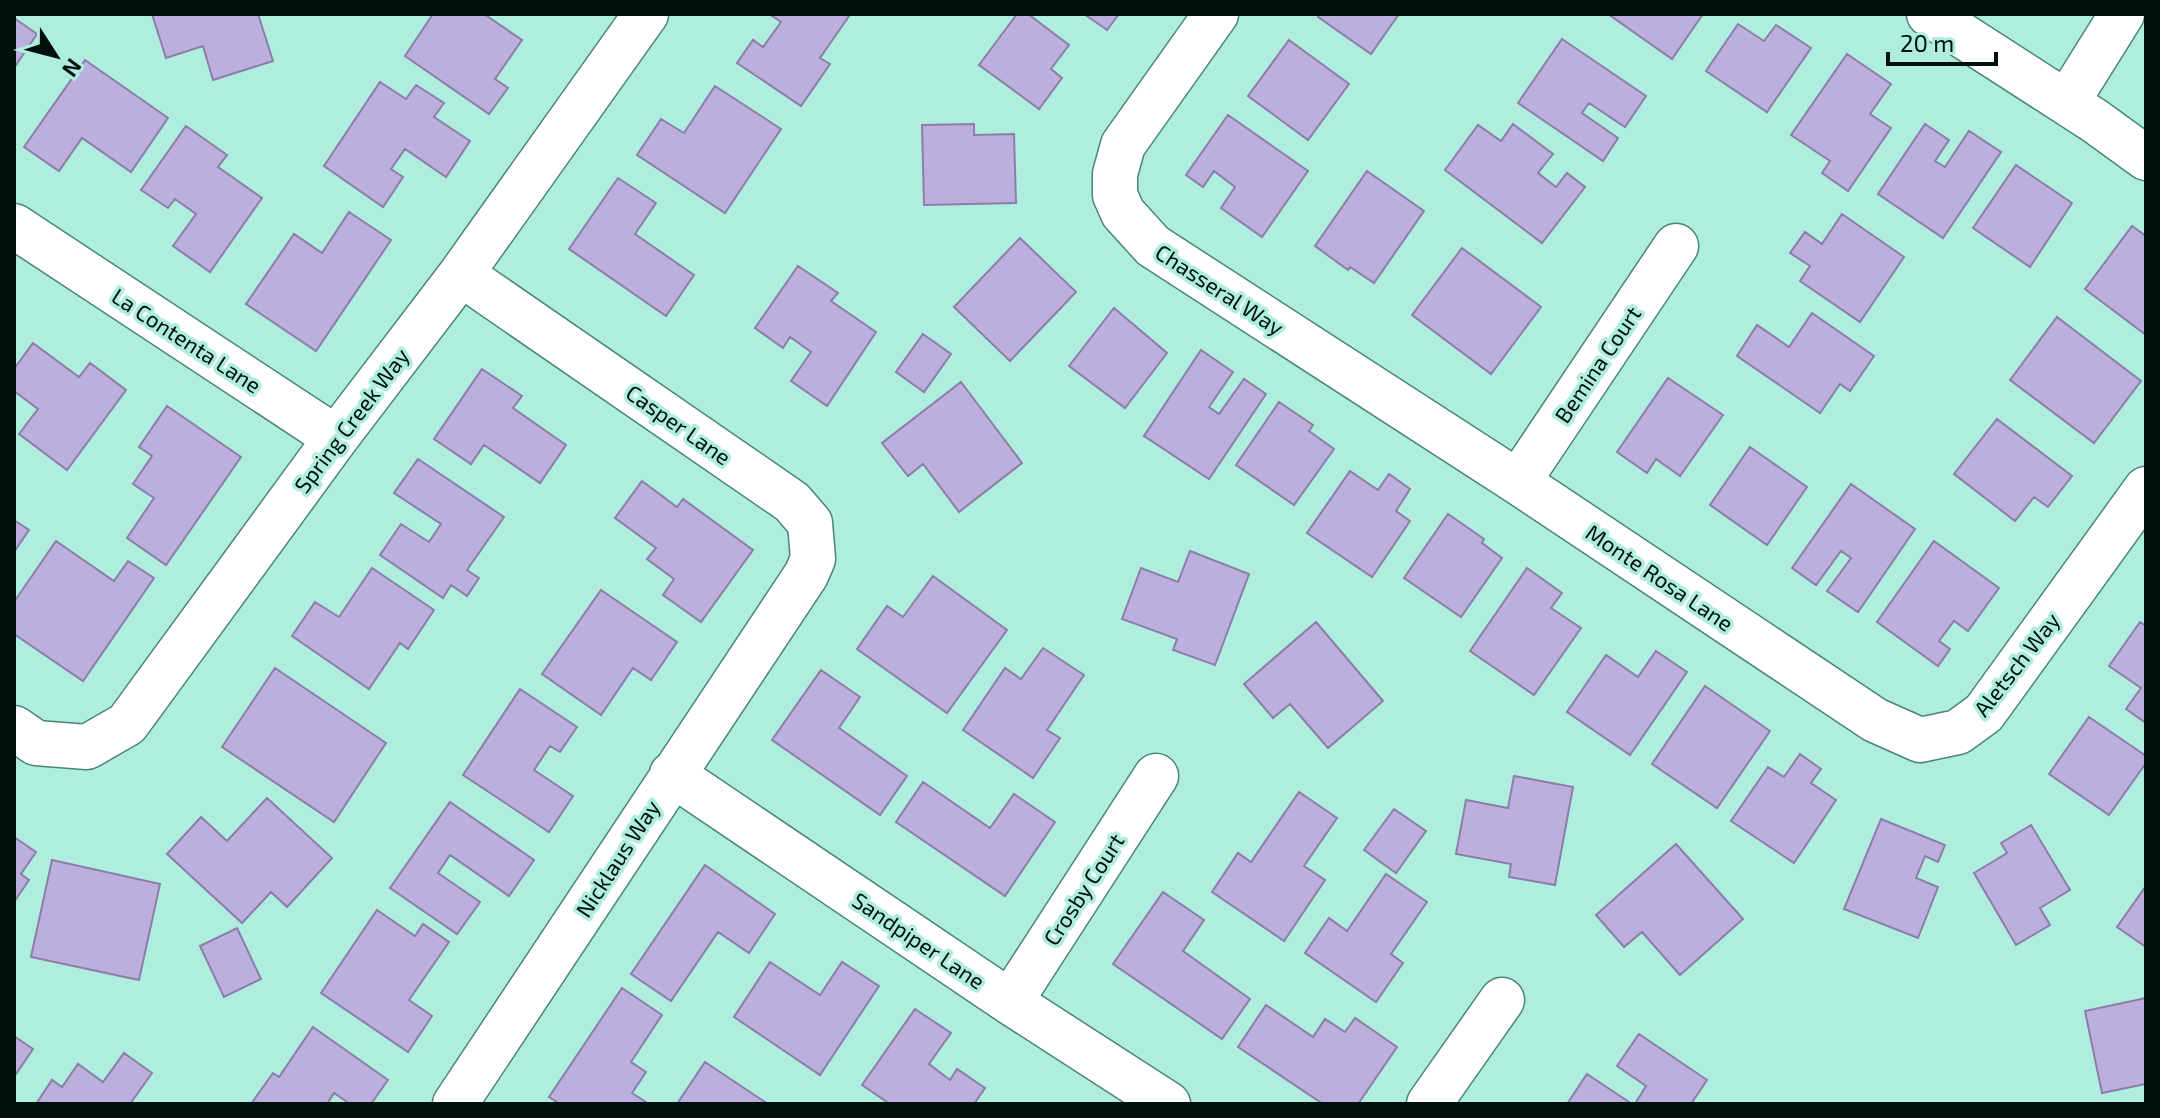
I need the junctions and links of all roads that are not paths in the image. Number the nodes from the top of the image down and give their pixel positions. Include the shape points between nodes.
1 (646, 14) edge
2 (1216, 14) edge
3 (1929, 14) edge
4 (2122, 14) edge
5 (2067, 102) junction
6 (2146, 158) edge
7 (26, 234) edge
8 (1676, 246) dead end
9 (461, 274) junction
10 (336, 438) junction
11 (1518, 482) junction
12 (2146, 489) edge
13 (781, 613) joint
14 (1802, 671) joint
15 (14, 728) edge
16 (672, 774) junction
17 (1156, 776) dead end
18 (1502, 1000) dead end
19 (1010, 1002) junction
20 (455, 1104) edge
21 (1168, 1104) edge
22 (1429, 1104) edge

1 - 9 street, Spring Creek Way
2 - 11 street, Chasseral Way via 1123,145 1115,195 1123,213 1153,246
3 - 5 street
4 - 5 street
5 - 6 street
7 - 10 street, La Contenta Lane
8 - 11 street, Bemina Court
9 - 10 street, Spring Creek Way
9 - 13 street, Casper Lane via 792,502 810,523 813,559
10 - 15 street, Spring Creek Way via 127,724 87,747 36,743
11 - 14 street, Monte Rosa Lane
12 - 14 street, Aletsch Way via 1984,713 1958,732 1920,740 1875,720
13 - 16 street, Nicklaus Way
16 - 19 street, Sandpiper Lane
16 - 20 street, Nicklaus Way
17 - 19 street, Crosby Court
18 - 22 street
19 - 21 street, Sandpiper Lane

